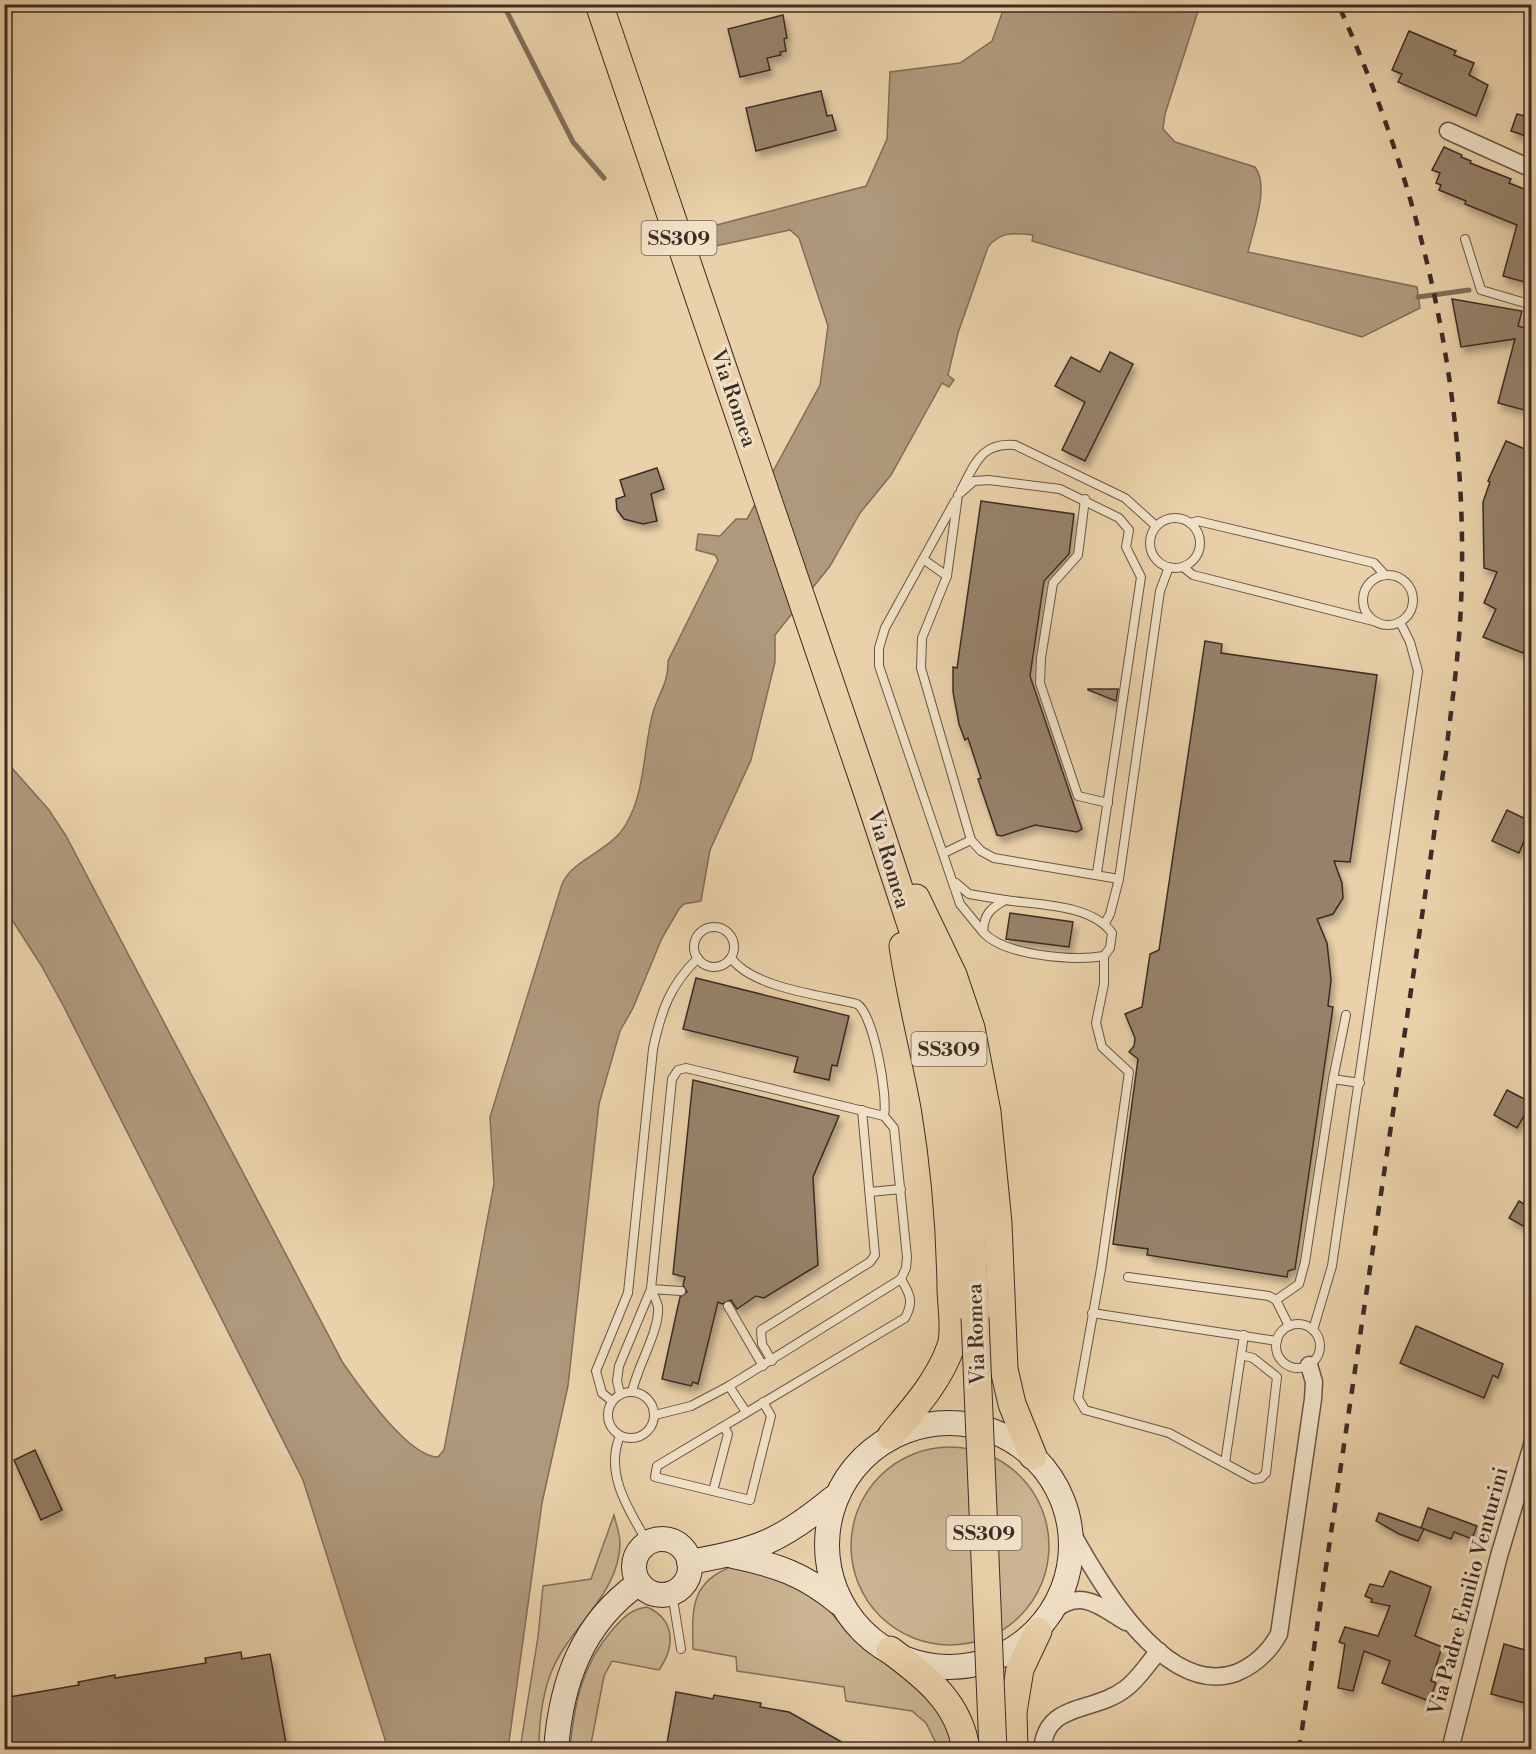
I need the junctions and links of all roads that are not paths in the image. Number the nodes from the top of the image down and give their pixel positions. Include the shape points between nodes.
1 (599, 4) edge
2 (1448, 131) dead end
3 (1532, 169) edge
4 (1466, 239) dead end
5 (1532, 305) edge
6 (958, 495) junction
7 (1085, 500) junction
8 (1190, 523) junction
9 (1156, 526) junction
10 (923, 559) junction
11 (1169, 567) junction
12 (1183, 567) junction
13 (1385, 575) junction
14 (946, 576) junction
15 (1377, 622) junction
16 (1400, 622) junction
17 (867, 790) junction
18 (1108, 803) junction
19 (971, 840) junction
20 (944, 853) junction
21 (1098, 873) junction
22 (952, 878) junction
23 (1119, 879) junction
24 (1005, 900) junction
25 (1105, 923) junction
26 (983, 933) junction
27 (1104, 956) junction
28 (699, 958) junction
29 (731, 958) junction
30 (1346, 1015) dead end
31 (1333, 1079) junction
32 (1360, 1083) junction
33 (862, 1110) junction
34 (884, 1116) junction
35 (901, 1189) junction
36 (870, 1192) junction
37 (1128, 1277) dead end
38 (901, 1279) junction
39 (651, 1289) junction
40 (681, 1291) dead end
41 (1276, 1300) junction
42 (728, 1306) dead end
43 (1092, 1313) junction
44 (1289, 1326) junction
45 (1313, 1330) junction
46 (1244, 1335) junction
47 (1277, 1341) junction
48 (1241, 1355) junction
49 (772, 1361) junction
50 (1309, 1365) junction
51 (763, 1366) junction
52 (729, 1386) junction
53 (632, 1392) junction
54 (620, 1395) junction
55 (612, 1401) junction
56 (763, 1401) junction
57 (746, 1412) junction
58 (655, 1415) junction
59 (724, 1427) junction
60 (620, 1436) junction
61 (891, 1436) junction
62 (1532, 1445) edge
63 (1033, 1456) junction
64 (1225, 1462) junction
65 (712, 1491) junction
66 (833, 1498) junction
67 (1071, 1531) junction
68 (648, 1543) junction
69 (730, 1555) junction
70 (689, 1562) junction
71 (639, 1583) junction
72 (672, 1593) junction
73 (843, 1606) junction
74 (1045, 1621) junction
75 (1135, 1628) junction
76 (681, 1649) dead end
77 (890, 1650) junction
78 (1159, 1651) junction
79 (556, 1749) edge
80 (966, 1749) edge
81 (993, 1749) edge
82 (1014, 1749) edge
83 (1042, 1749) edge
84 (1449, 1749) edge

1 - 17 main road, Via Romea / SS309
2 - 3 street
4 - 5 lane via 1481,290
6 - 7 lane via 974,482 989,480 1060,489
6 - 9 lane via 983,451 1000,443 1015,445 1125,498
6 - 10 lane
6 - 14 lane
7 - 18 lane via 1126,524 1126,548 1141,578
7 - 18 lane via 1078,555 1053,583 1040,683 1078,796
8 - 9 lane via 1169,519
8 - 12 lane via 1200,543 1195,558
8 - 13 lane via 1198,521 1374,563
9 - 11 lane via 1150,539 1152,554
10 - 14 lane
10 - 20 lane via 885,627 879,666
11 - 12 lane
11 - 23 lane via 1160,591
12 - 15 lane via 1193,575
13 - 15 lane via 1372,581 1364,592 1364,606
13 - 16 lane via 1398,577 1412,592 1410,612
14 - 19 lane via 922,638 921,668
15 - 16 lane
16 - 32 lane via 1418,671
17 - 61 main road via 872,850 902,944 935,1106 950,1236 952,1344 924,1396
17 - 63 main road via 953,975 971,1028 987,1112 998,1223 1004,1369 1012,1404
17 - 81 main road, Via Romea / SS309, bridge via 945,1028 969,1159
18 - 21 lane
19 - 20 lane
19 - 21 lane via 994,858
20 - 22 lane
21 - 23 lane
22 - 24 lane via 969,894
22 - 26 lane via 960,904
23 - 25 lane
24 - 25 lane via 1086,914
24 - 26 lane via 988,910
25 - 27 lane via 1112,933 1110,948
26 - 27 lane via 998,945 1018,950 1085,959
27 - 43 lane via 1104,984 1096,1023 1102,1047 1129,1072
28 - 29 lane via 713,967
28 - 29 lane via 695,949 698,936 716,927 732,938
28 - 55 lane via 680,975 670,993 653,1049 628,1293 596,1371 602,1393
29 - 34 lane via 739,969 755,978 864,1008 875,1047
30 - 31 lane
31 - 32 lane
31 - 41 lane via 1305,1262 1299,1284
32 - 45 lane via 1332,1266
33 - 34 lane
33 - 36 lane
33 - 39 lane via 686,1068 678,1070 672,1079
34 - 35 lane via 894,1128
35 - 36 lane
35 - 38 lane via 907,1257
36 - 49 lane via 874,1255 870,1262 761,1330 762,1344
37 - 41 lane via 1262,1294
38 - 49 lane
38 - 56 lane via 911,1295 905,1318
39 - 40 lane
39 - 53 lane via 658,1308
39 - 54 lane via 619,1366 616,1381
41 - 44 lane
42 - 51 lane
43 - 46 lane
43 - 64 lane via 1078,1398 1085,1410 1169,1433
44 - 45 lane via 1303,1325
44 - 47 lane
45 - 50 lane via 1320,1350
46 - 47 lane
46 - 48 lane
47 - 50 lane via 1277,1353 1286,1364 1298,1368
48 - 64 lane
48 - 64 lane via 1253,1358 1277,1377 1266,1473 1254,1479
49 - 51 lane
50 - 78 street via 1313,1399 1279,1634 1272,1648 1245,1669 1216,1676 1192,1673
51 - 52 lane
52 - 57 lane
52 - 58 lane via 691,1406
53 - 54 lane
53 - 58 lane via 646,1396
54 - 55 lane
55 - 60 lane via 608,1416
56 - 57 lane
56 - 65 lane via 771,1416 750,1500
57 - 59 lane
58 - 60 lane via 646,1433 633,1438
59 - 65 lane via 728,1434
59 - 65 lane via 657,1466 654,1477
60 - 68 lane via 614,1462 619,1485
61 - 63 main road via 927,1424 965,1424 1002,1435
61 - 66 main road via 864,1455
62 - 84 street, Via Padre Emilio Venturini
63 - 67 main road via 1052,1478 1065,1503
66 - 69 main road via 775,1541
66 - 73 main road via 828,1516 829,1577
67 - 74 main road via 1069,1573
67 - 75 street
68 - 70 main road via 670,1541 682,1549
68 - 71 main road via 634,1561
69 - 70 main road
69 - 73 main road via 801,1575
70 - 72 main road via 684,1584
71 - 72 main road via 650,1593
71 - 79 main road via 601,1615 584,1643 562,1704
72 - 76 lane
73 - 77 main road via 865,1633
74 - 75 street via 1064,1603 1079,1599 1093,1602
74 - 77 main road via 1012,1651 982,1664 950,1669 918,1665
74 - 82 main road via 1020,1669 1013,1712
75 - 78 street
77 - 80 main road via 941,1693 958,1720
78 - 83 street via 1128,1688 1105,1702 1053,1719

